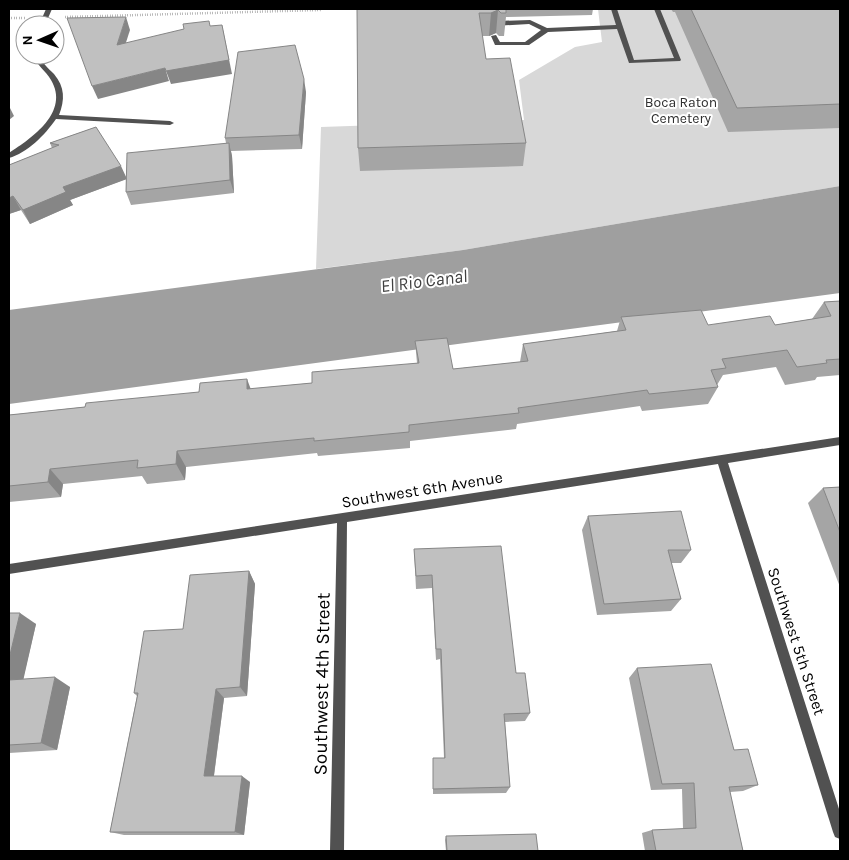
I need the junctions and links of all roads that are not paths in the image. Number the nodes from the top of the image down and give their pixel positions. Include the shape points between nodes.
1 (614, 9) edge
2 (657, 9) edge
3 (493, 27) dead end
4 (620, 28) junction
5 (546, 30) junction
6 (494, 36) edge
7 (42, 65) edge
8 (54, 117) junction
9 (170, 123) dead end
10 (9, 156) edge
11 (840, 441) edge
12 (722, 459) junction
13 (342, 518) junction
14 (9, 569) edge
15 (840, 832) edge
16 (338, 851) edge

1 - 4 street
2 - 4 street via 678,60 631,62
3 - 5 street via 496,23 530,22
4 - 5 street
5 - 6 street via 527,44 497,44
7 - 8 street via 60,91 60,104
8 - 9 street
8 - 10 street via 29,144
11 - 12 street, Southwest 6th Avenue
12 - 13 street, Southwest 6th Avenue
12 - 15 street, Southwest 5th Street
13 - 14 street, Southwest 6th Avenue
13 - 16 street, Southwest 4th Street

